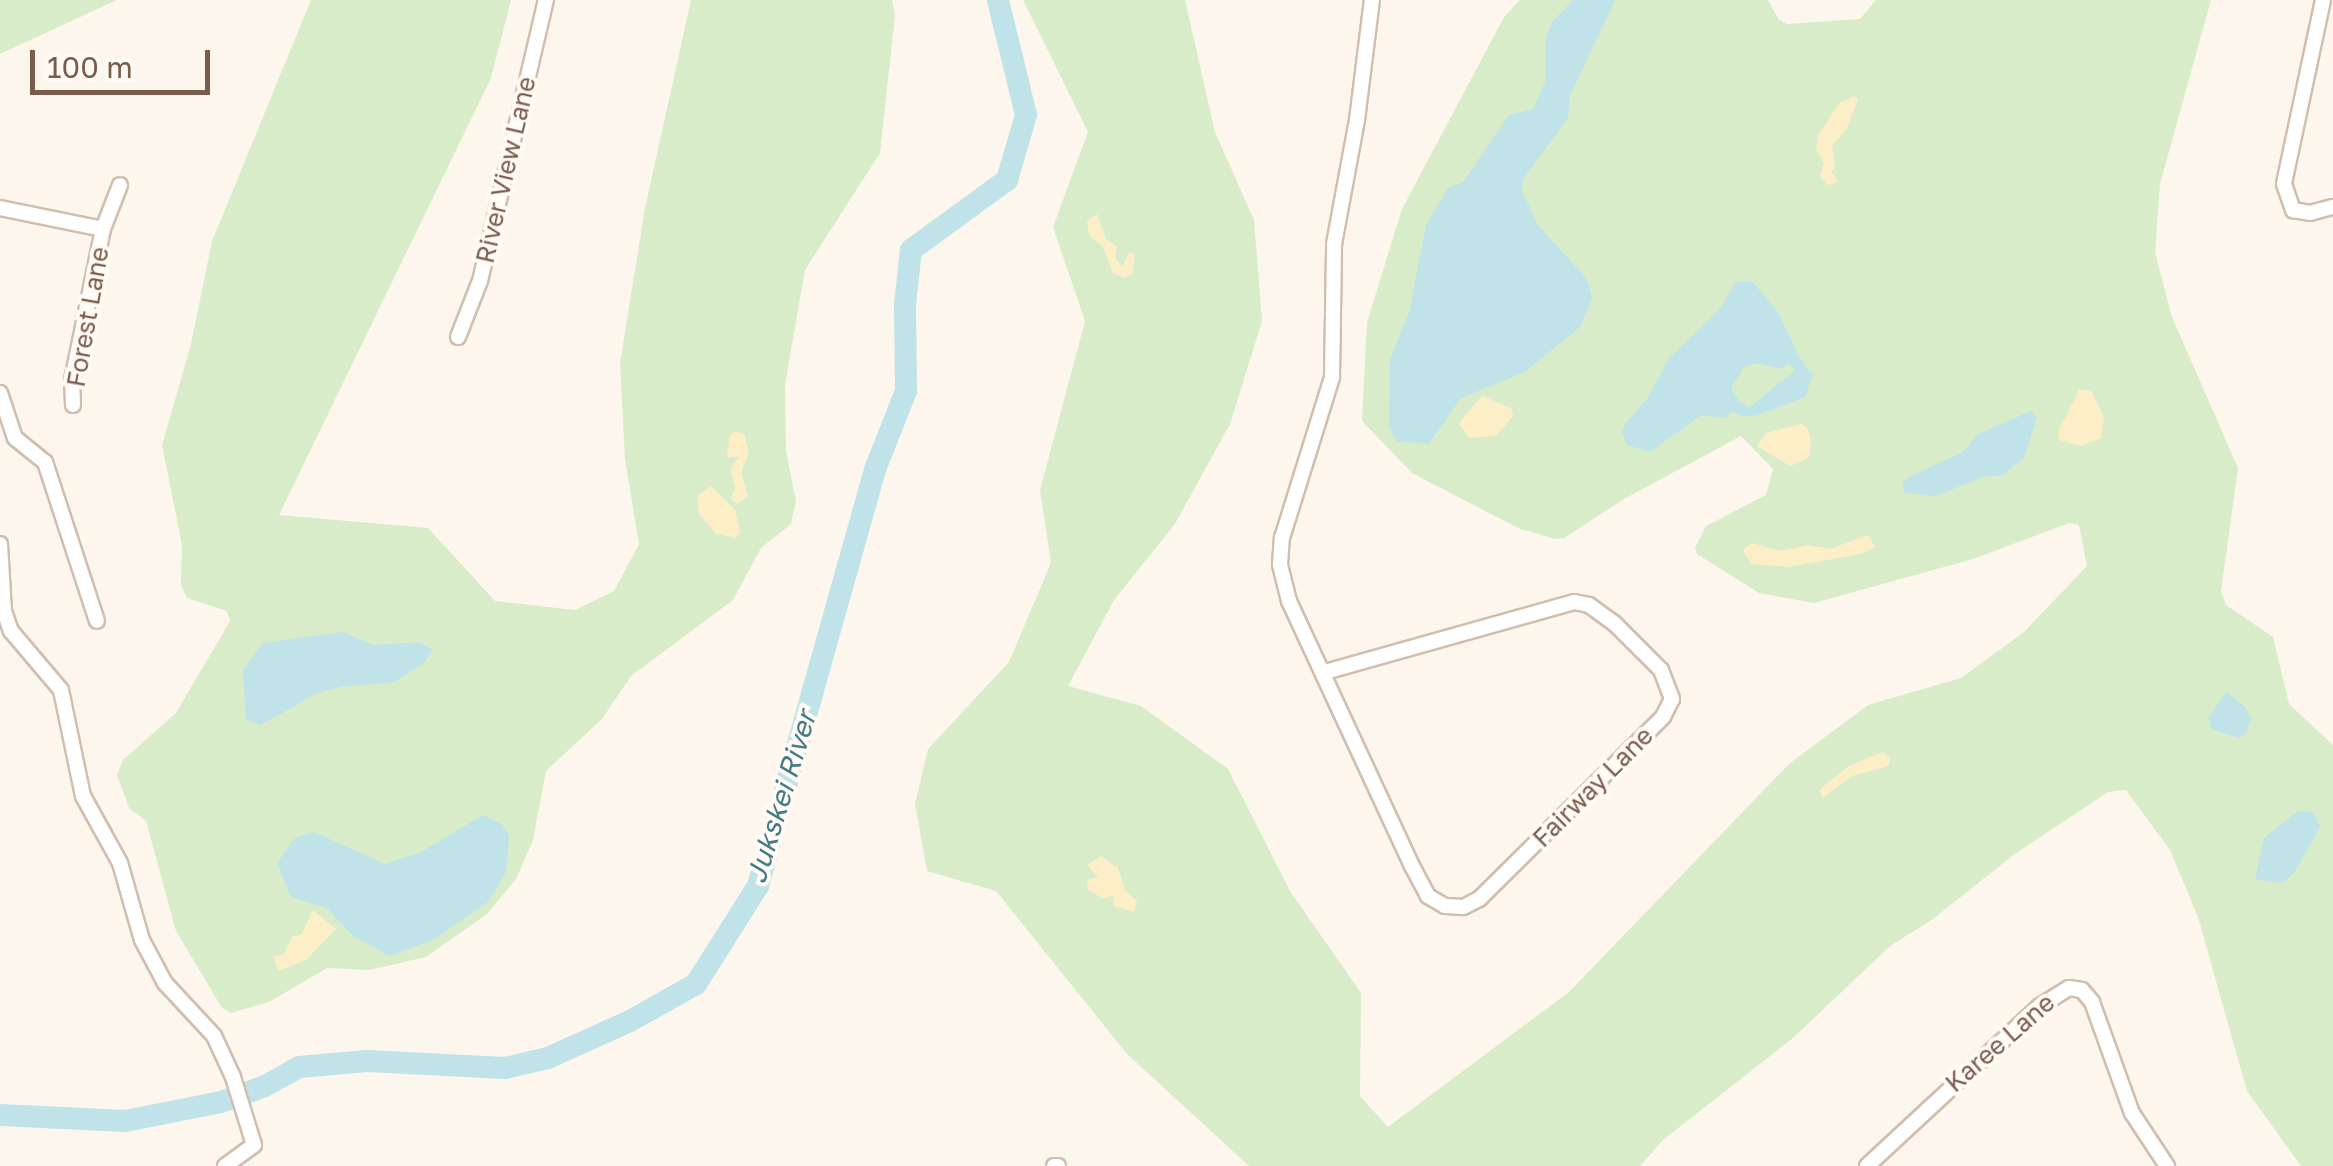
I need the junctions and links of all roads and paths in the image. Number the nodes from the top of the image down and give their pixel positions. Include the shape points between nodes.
1 (546, 0) edge
2 (1372, 0) edge
3 (2323, 0) edge
4 (120, 185) dead end
5 (2333, 207) edge
6 (0, 208) edge
7 (103, 229) junction
8 (458, 337) dead end
9 (0, 393) edge
10 (73, 405) dead end
11 (0, 544) edge
12 (97, 621) dead end
13 (1325, 672) junction
14 (2161, 1164) edge
15 (225, 1166) edge
16 (1867, 1166) edge

1 - 8 street, River View Lane via 480,281
2 - 13 street, Fairway Lane via 1334,244 1332,377 1280,554 1284,590
3 - 5 street via 2284,184 2293,210
4 - 7 street, Forest Lane
6 - 7 street, Forest Lane
7 - 10 street, Forest Lane via 72,380
9 - 12 street via 14,438 45,462
11 - 15 street via 11,631 61,690 83,796 120,863 142,940 165,983 214,1036 251,1128 252,1148
13 - 13 street, Fairway Lane via 1424,888 1434,901 1454,908 1488,891 1663,717 1672,699 1660,670 1614,623 1589,604 1574,602
14 - 16 street, Karee Lane via 2132,1113 2092,1002 2082,990 2069,988 2040,1006

